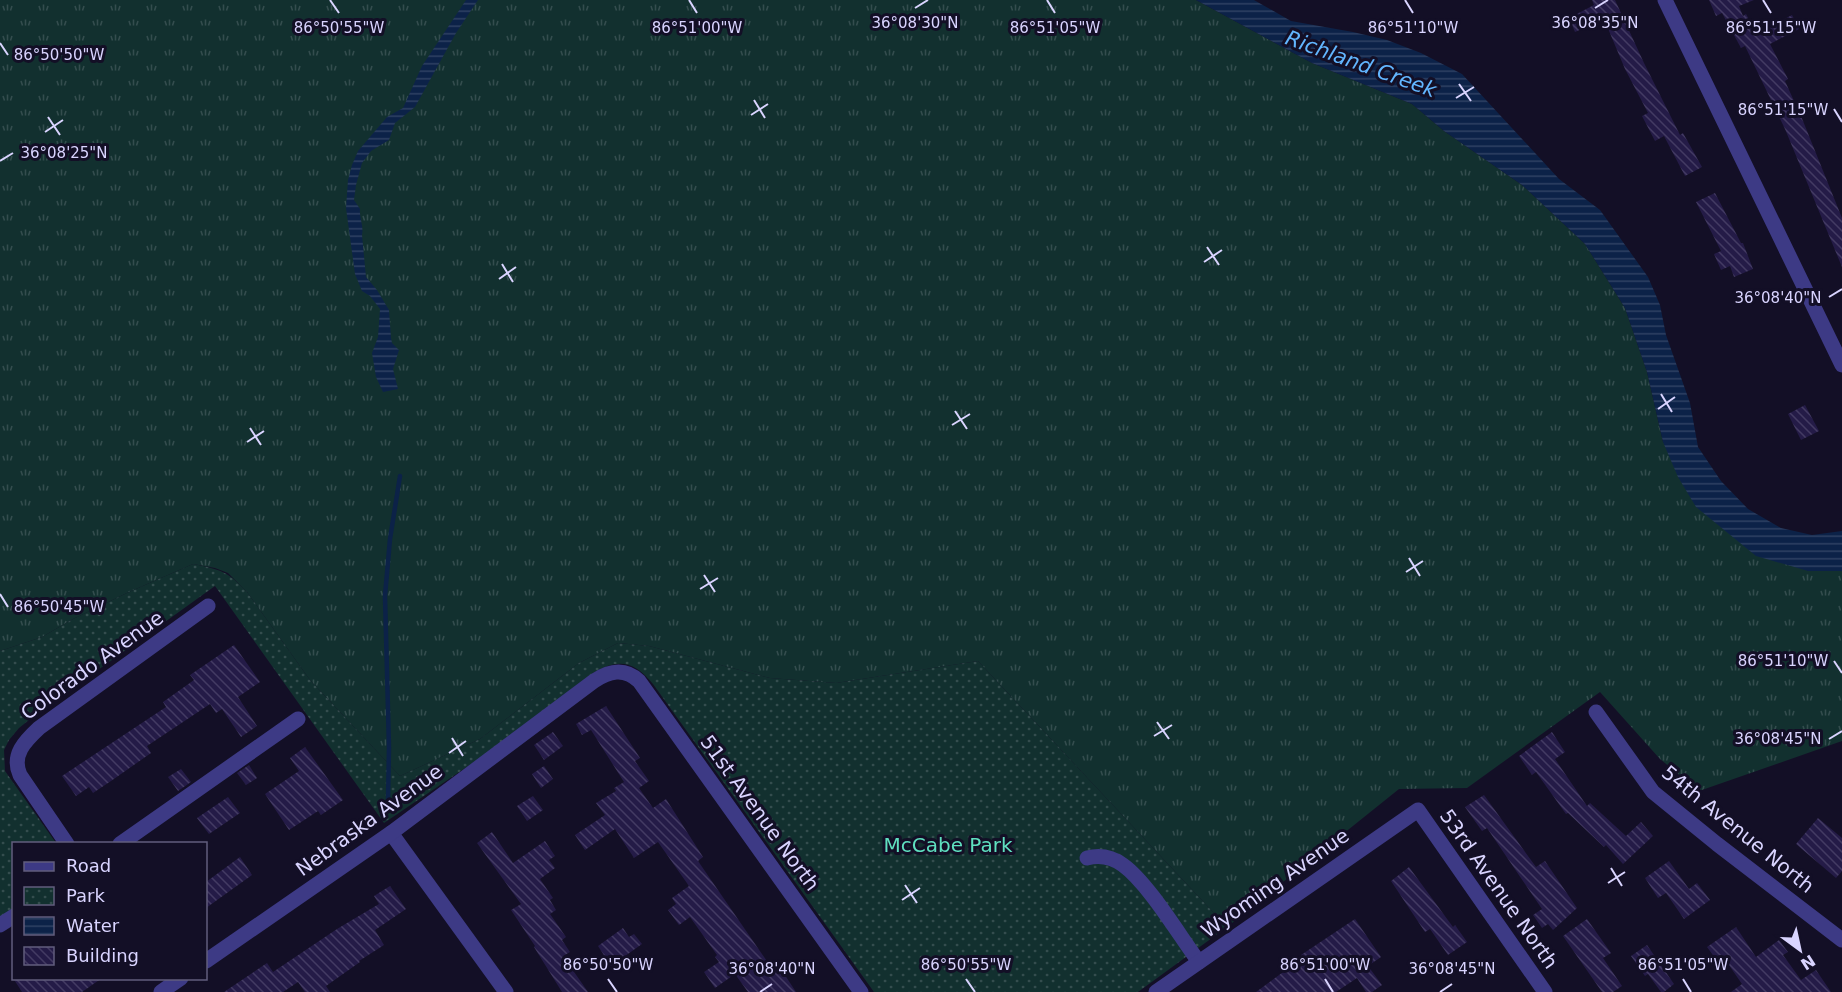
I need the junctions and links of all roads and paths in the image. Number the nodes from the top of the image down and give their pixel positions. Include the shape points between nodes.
1 (1665, 0) edge
2 (1842, 365) edge
3 (208, 606) dead end
4 (615, 672) joint
5 (1596, 712) dead end
6 (298, 719) dead end
7 (1418, 810) joint
8 (391, 833) junction
9 (66, 842) edge
10 (121, 842) edge
11 (1087, 858) dead end
12 (1842, 940) edge
13 (207, 960) edge
14 (1199, 962) junction
15 (1167, 989) edge
16 (506, 992) edge
17 (861, 992) edge
18 (1545, 992) edge

1 - 2 street
3 - 9 street, Colorado Avenue via 39,728 19,751 17,768 25,784
4 - 8 street, Nebraska Avenue via 594,681
4 - 17 street, 51st Avenue North via 629,673 639,681
5 - 12 street, 54th Avenue North via 1653,792
6 - 10 street
7 - 14 street, Wyoming Avenue
7 - 18 street, 53rd Avenue North
8 - 13 street, Nebraska Avenue
8 - 16 street
11 - 14 street via 1101,856 1124,866 1145,888
14 - 15 street, Wyoming Avenue

